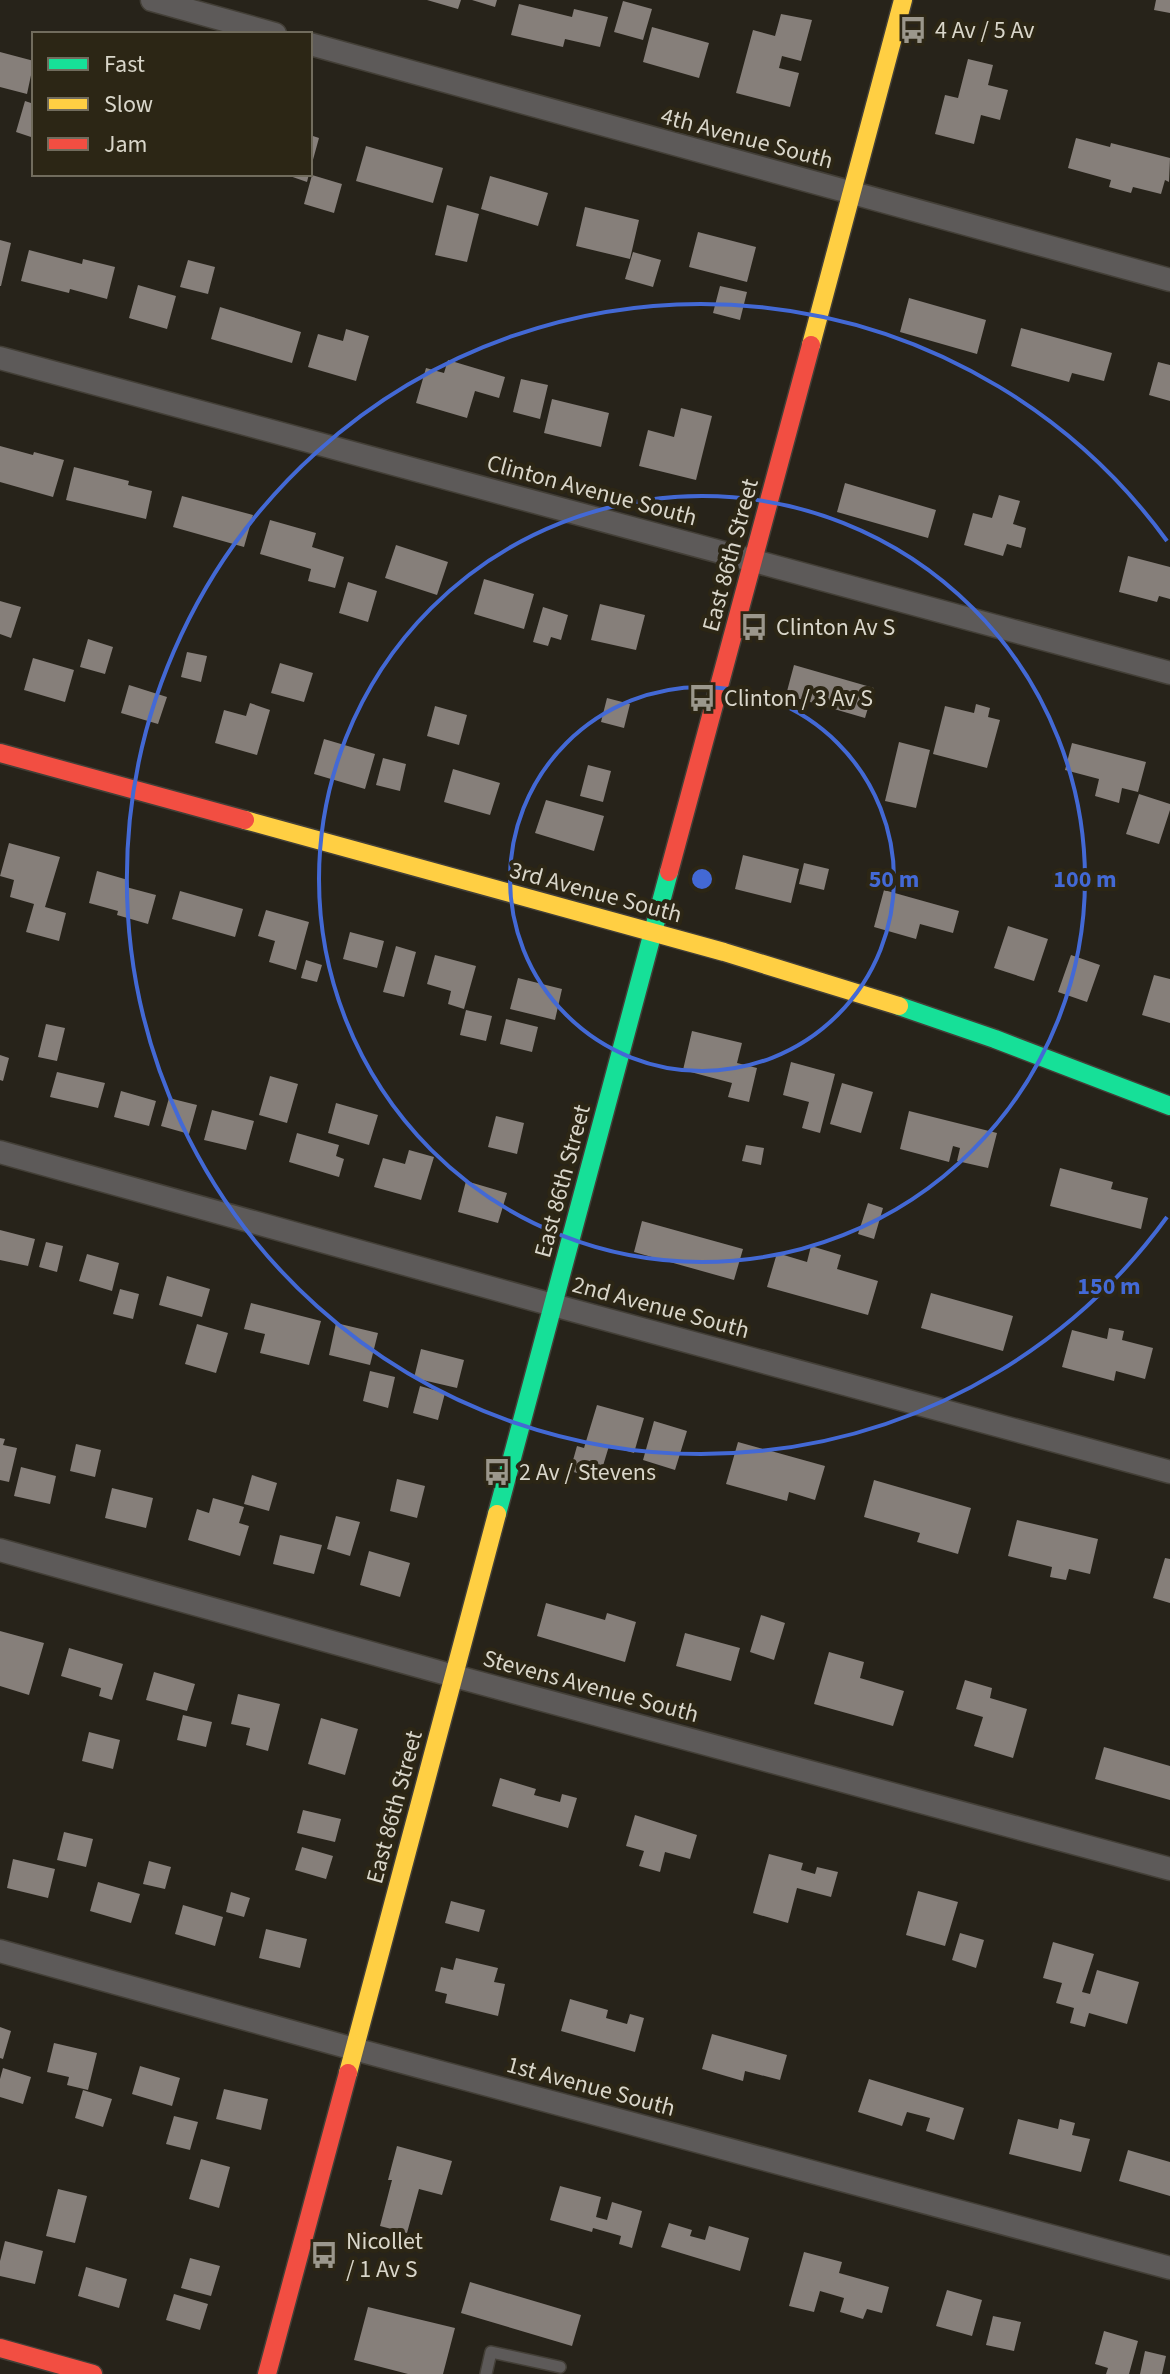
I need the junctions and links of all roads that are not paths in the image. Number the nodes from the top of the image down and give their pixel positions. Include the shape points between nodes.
1 (152, 0) edge
2 (903, 0) edge
3 (268, 32) edge
4 (312, 45) edge
5 (851, 194) junction
6 (1170, 280) edge
7 (0, 358) edge
8 (753, 560) junction
9 (1170, 673) edge
10 (0, 753) edge
11 (653, 933) junction
12 (1170, 1106) edge
13 (0, 1152) edge
14 (553, 1305) junction
15 (1170, 1472) edge
16 (0, 1550) edge
17 (454, 1676) junction
18 (1170, 1869) edge
19 (0, 1951) edge
20 (354, 2049) junction
21 (1170, 2268) edge
22 (0, 2348) edge
23 (560, 2367) dead end
24 (93, 2374) edge
25 (267, 2374) edge
26 (486, 2374) edge

1 - 3 street
2 - 5 street, East 86th Street
4 - 5 street, 4th Avenue South
5 - 6 street, 4th Avenue South
5 - 8 street, East 86th Street
7 - 8 street, Clinton Avenue South
8 - 9 street, Clinton Avenue South
8 - 11 street, East 86th Street
10 - 11 street, 3rd Avenue South
11 - 12 street, 3rd Avenue South via 876,998
11 - 14 street, East 86th Street
13 - 14 street, 2nd Avenue South
14 - 15 street, 2nd Avenue South
14 - 17 street, East 86th Street
16 - 17 street, Stevens Avenue South
17 - 18 street, Stevens Avenue South
17 - 20 street, East 86th Street
19 - 20 street, 1st Avenue South
20 - 21 street, 1st Avenue South
20 - 25 street, East 86th Street
22 - 24 street
23 - 26 lane via 491,2352

